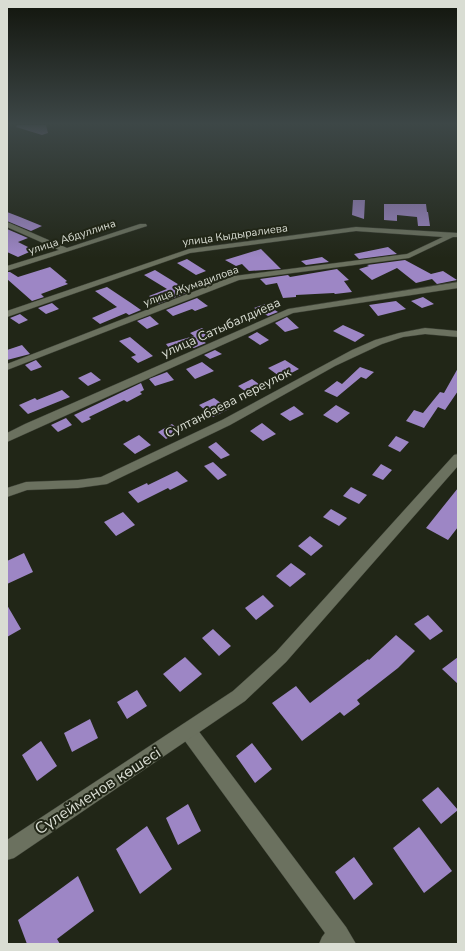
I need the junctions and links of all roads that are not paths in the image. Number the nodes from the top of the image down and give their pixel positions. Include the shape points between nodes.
1 (7, 224) edge
2 (143, 226) dead end
3 (455, 235) edge
4 (66, 250) junction
5 (7, 269) edge
6 (458, 286) edge
7 (7, 314) edge
8 (458, 334) edge
9 (7, 367) edge
10 (7, 438) edge
11 (458, 458) edge
12 (7, 493) edge
13 (188, 731) junction
14 (7, 851) edge
15 (338, 941) edge

1 - 4 street
2 - 4 street, улица Абдуллина
3 - 7 street, улица Кыдыралиева via 356,229 189,251
3 - 9 street, улица Жумадилова via 409,256 237,278
4 - 5 street, улица Абдуллина
6 - 10 street, улица Сатыбалдиева via 291,311
8 - 12 street, Султанбаева переулок via 427,330 397,336 357,350 243,414 103,480 78,484 26,486
11 - 13 street, Сүлейменов көшесі via 281,657 239,696
13 - 14 street, Сүлейменов көшесі
13 - 15 street

